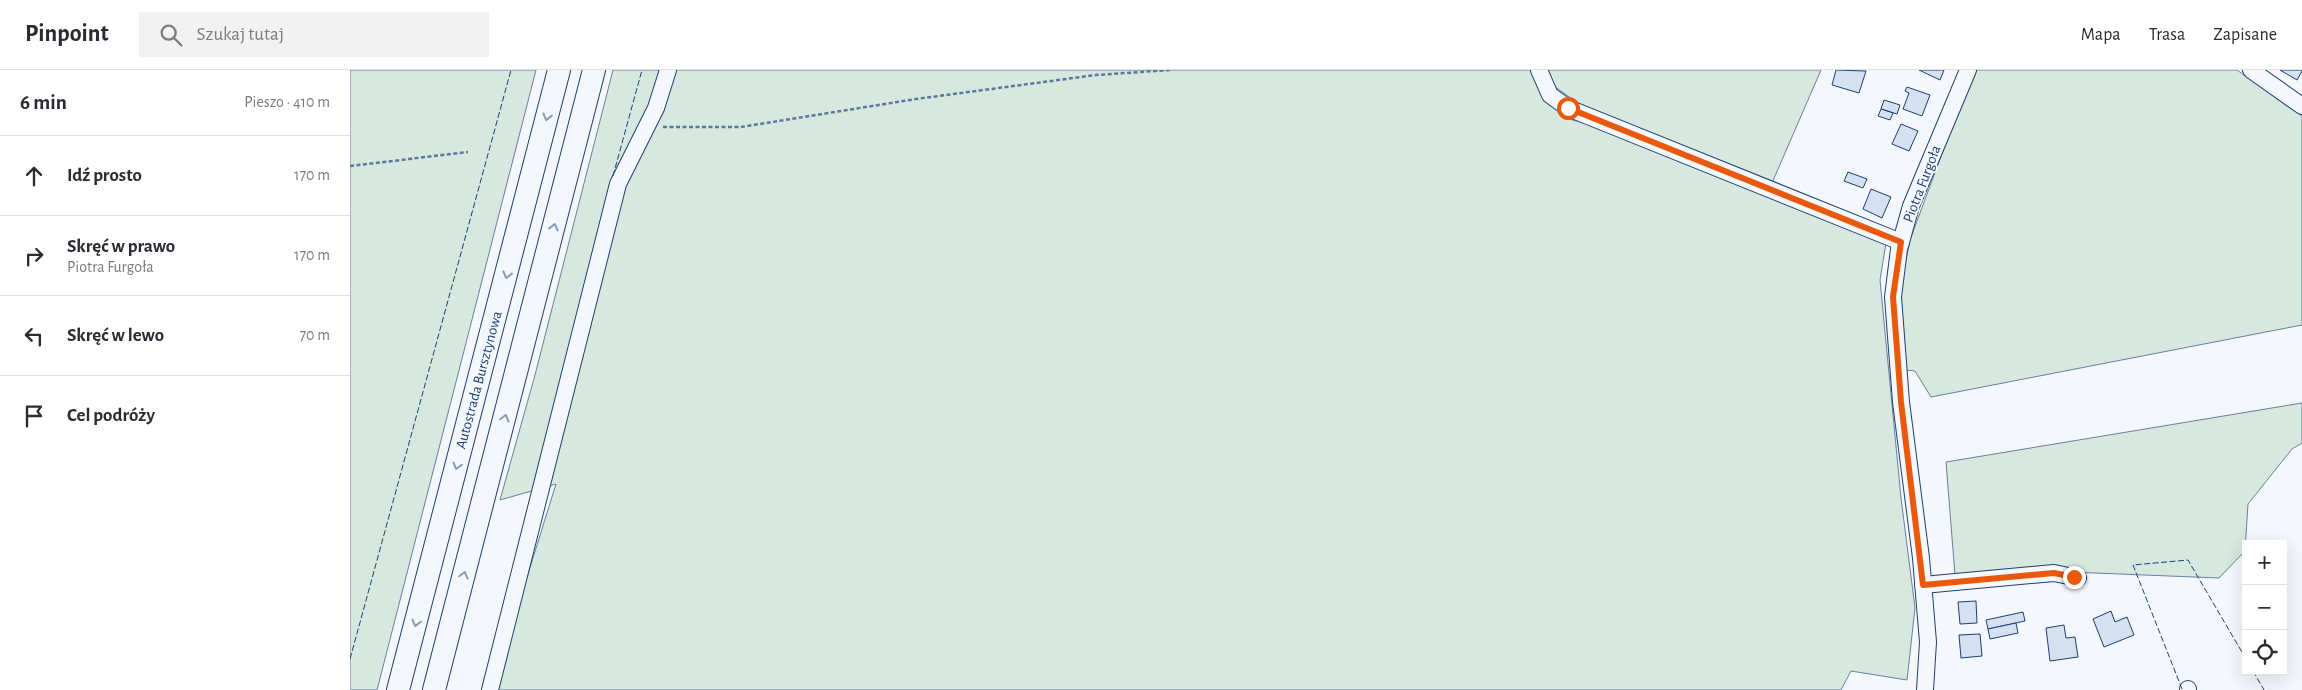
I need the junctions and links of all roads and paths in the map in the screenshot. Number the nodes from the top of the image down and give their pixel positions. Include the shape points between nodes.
1 (559, 70) edge
2 (594, 70) edge
3 (668, 70) edge
4 (1170, 70) edge
5 (1539, 70) edge
6 (1968, 70) edge
7 (2251, 70) edge
8 (2302, 106) edge
9 (647, 127) junction
10 (468, 152) dead end
11 (350, 166) edge
12 (1901, 242) junction
13 (2078, 578) dead end
14 (1923, 585) junction
15 (398, 690) edge
16 (434, 690) edge
17 (490, 690) edge
18 (1925, 690) edge

1 -> 15 highway, Autostrada Bursztynowa
16 -> 2 highway
3 - 9 street
4 - 9 path via 1096,75 741,127
5 - 12 street via 1550,95 1568,108
6 - 12 street, Piotra Furgoła via 1911,206
7 - 8 street
9 - 17 street via 618,184
10 - 11 path
12 - 14 street, Piotra Furgoła via 1893,297 1901,402
13 - 14 street via 2054,573
14 - 18 street, Piotra Furgoła via 1928,642

